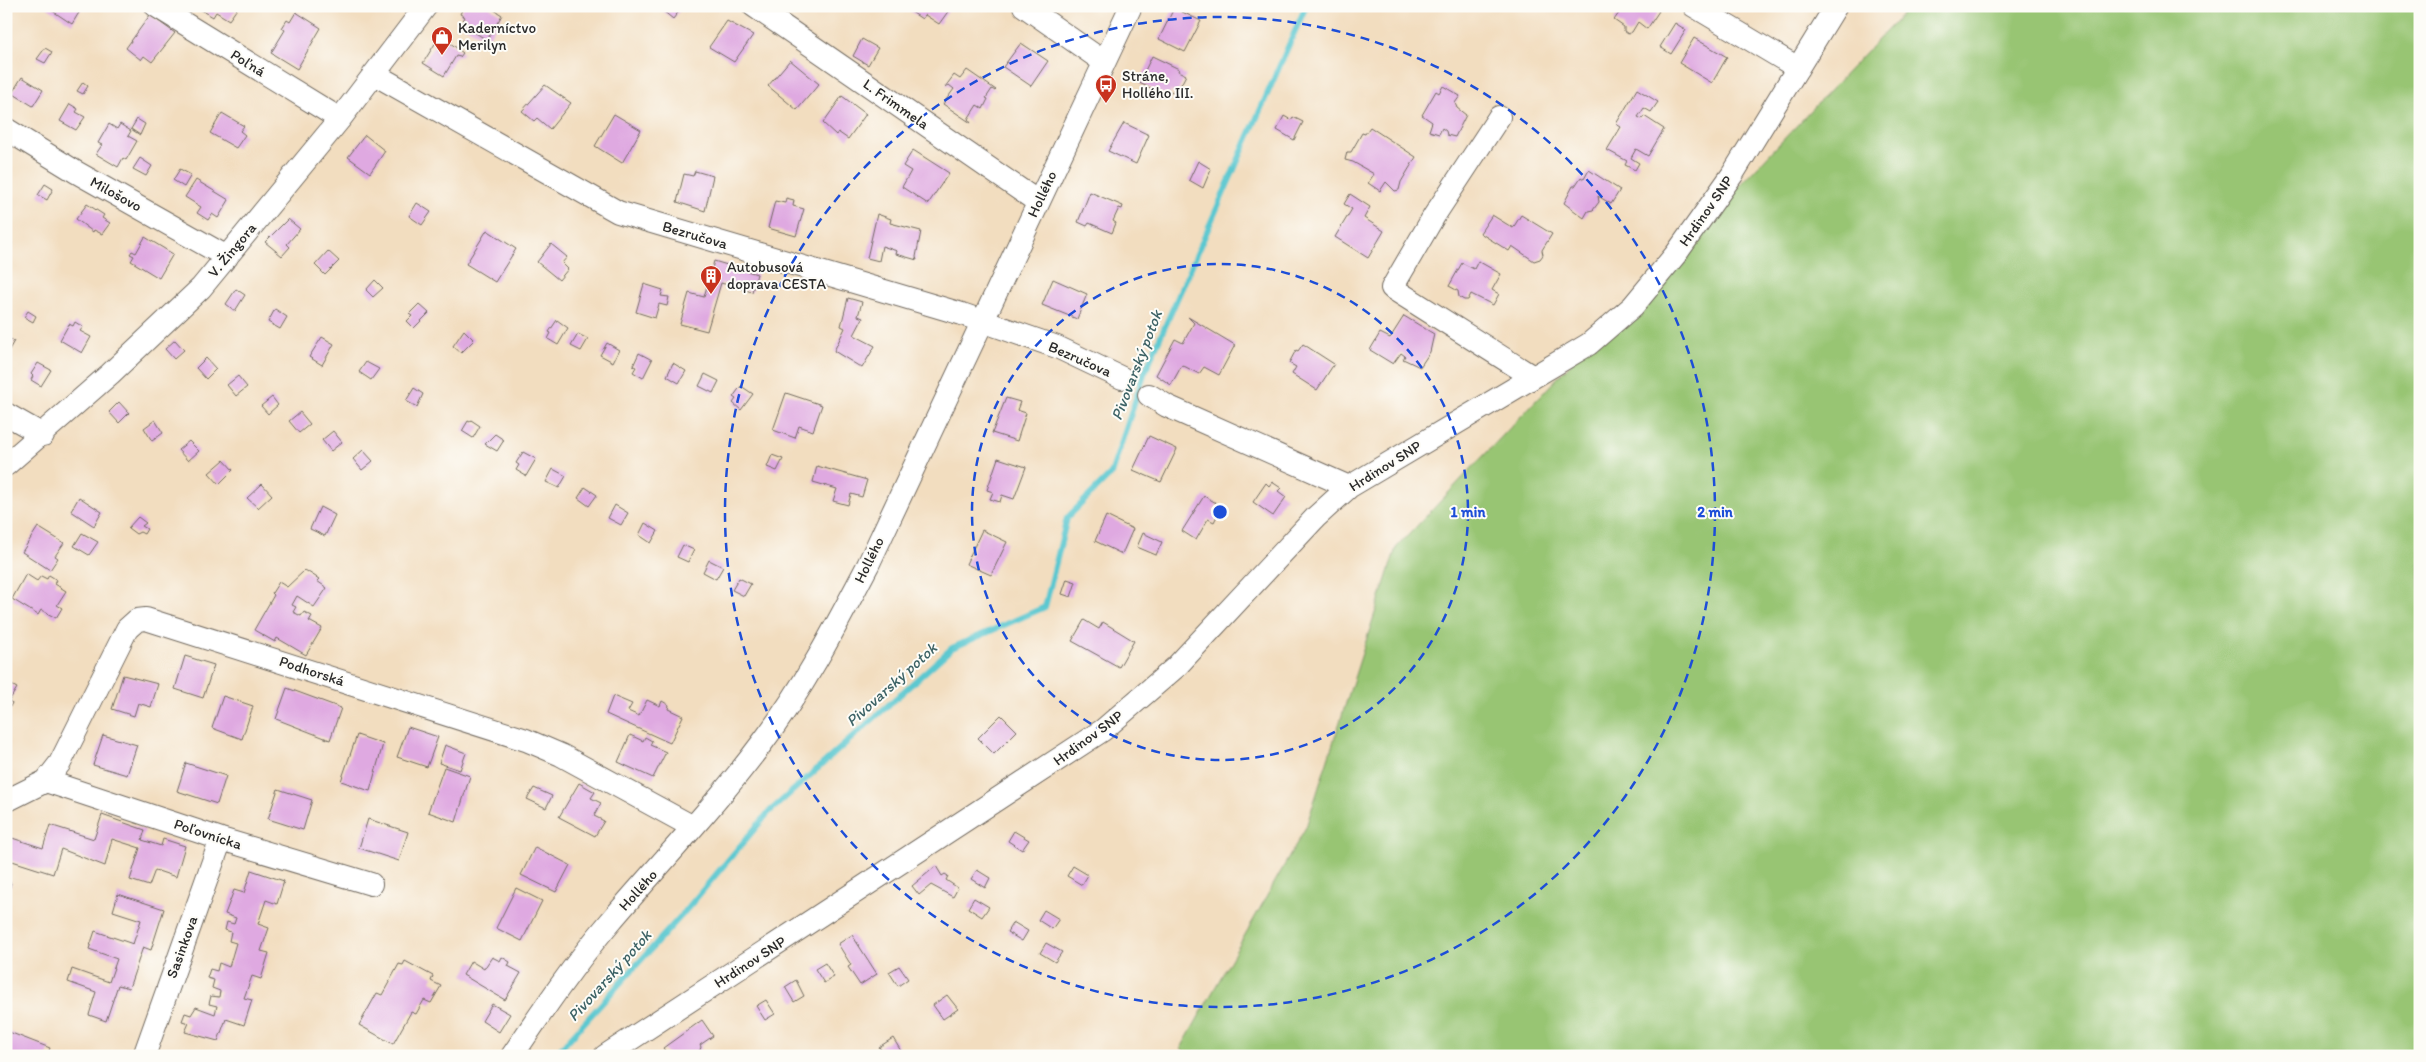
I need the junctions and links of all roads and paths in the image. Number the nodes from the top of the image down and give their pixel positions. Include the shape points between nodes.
1 (156, 6) edge
2 (426, 6) edge
3 (754, 6) edge
4 (1024, 6) edge
5 (1130, 6) edge
6 (1694, 6) edge
7 (1836, 6) edge
8 (1104, 62) junction
9 (1798, 68) junction
10 (374, 74) junction
11 (1499, 117) dead end
12 (340, 119) junction
13 (6, 129) edge
14 (1038, 202) junction
15 (227, 257) junction
16 (982, 321) junction
17 (1533, 377) junction
18 (1122, 378) dead end
19 (1149, 395) dead end
20 (6, 414) edge
21 (43, 435) junction
22 (6, 466) edge
23 (1350, 487) junction
24 (46, 782) junction
25 (6, 801) edge
26 (694, 827) junction
27 (221, 839) junction
28 (371, 884) dead end
29 (144, 1056) edge
30 (512, 1056) edge
31 (605, 1056) edge

1 - 12 street, Poľná
2 - 10 street, V. Žingora
3 - 14 street, L. Frimmela
4 - 8 street
5 - 8 street, Hollého
6 - 9 street
7 - 9 street, Hrdinov SNP
8 - 14 street, Hollého
9 - 17 street, Hrdinov SNP via 1732,175 1676,254 1633,306 1589,344
10 - 12 street, V. Žingora
10 - 16 street, Bezručova via 618,212
11 - 17 street via 1434,216 1392,288
12 - 15 street, V. Žingora
13 - 15 street, Milošovo
14 - 16 street, Hollého
15 - 21 street, V. Žingora via 201,288
16 - 18 street, Bezručova via 1057,347
16 - 26 street, Hollého via 835,629 763,742
17 - 23 street, Hrdinov SNP
19 - 23 street via 1167,406
20 - 21 street
21 - 22 street, V. Žingora
23 - 31 street, Hrdinov SNP via 1316,517 1176,667 1103,730
24 - 25 street, Podhorská
24 - 26 street, Podhorská via 60,763 128,629 137,620 146,618 526,740 561,755
24 - 27 street, Poľovnícka
26 - 30 street, Hollého via 609,923 551,997
27 - 28 street, Poľovnícka
27 - 29 street, Sasinkova

